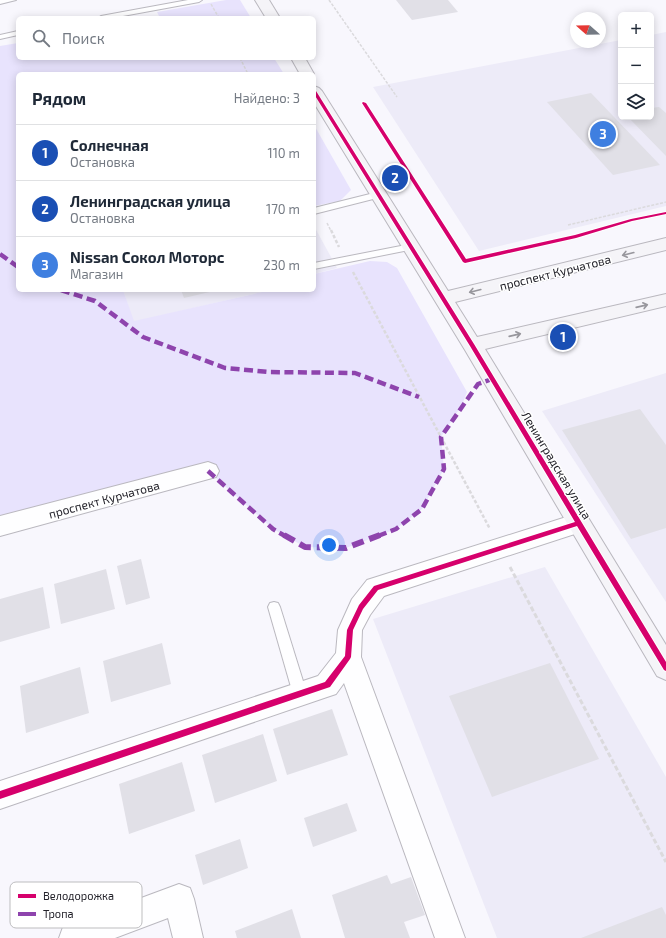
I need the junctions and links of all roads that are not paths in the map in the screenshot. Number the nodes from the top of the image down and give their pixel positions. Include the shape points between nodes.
1 (13, 0) edge
2 (199, 0) edge
3 (261, 0) edge
4 (0, 2) edge
5 (112, 16) edge
6 (271, 16) edge
7 (16, 33) edge
8 (0, 37) edge
9 (295, 60) edge
10 (299, 60) edge
11 (303, 72) edge
12 (307, 72) edge
13 (316, 88) edge
14 (316, 94) edge
15 (378, 195) junction
16 (316, 210) edge
17 (666, 244) edge
18 (411, 247) junction
19 (316, 266) edge
20 (445, 298) junction
21 (666, 300) edge
22 (474, 344) junction
23 (208, 472) dead end
24 (579, 523) junction
25 (0, 526) edge
26 (274, 607) dead end
27 (666, 652) edge
28 (348, 657) junction
29 (666, 668) edge
30 (300, 694) junction
31 (0, 795) edge
32 (142, 913) edge
33 (101, 928) edge
34 (74, 938) edge
35 (188, 938) edge
36 (450, 938) edge

1 - 4 lane
2 - 5 lane
3 - 6 street
7 - 8 lane
9 - 11 street
10 - 12 street
13 - 20 street
14 - 15 street, Ленинградская улица
15 - 16 lane
15 - 18 street, Ленинградская улица
17 -> 20 street, проспект Курчатова
18 - 19 lane
18 - 20 street, Ленинградская улица
20 - 22 street, Ленинградская улица
22 -> 21 street
22 - 24 street, Ленинградская улица
22 - 27 street
23 - 25 street, проспект Курчатова
24 - 28 street via 376,588 361,607 350,630
24 - 29 street, Ленинградская улица
26 - 30 lane
28 - 30 street via 327,685
28 - 36 street
30 - 31 street
32 - 35 street via 179,899
33 - 34 street

